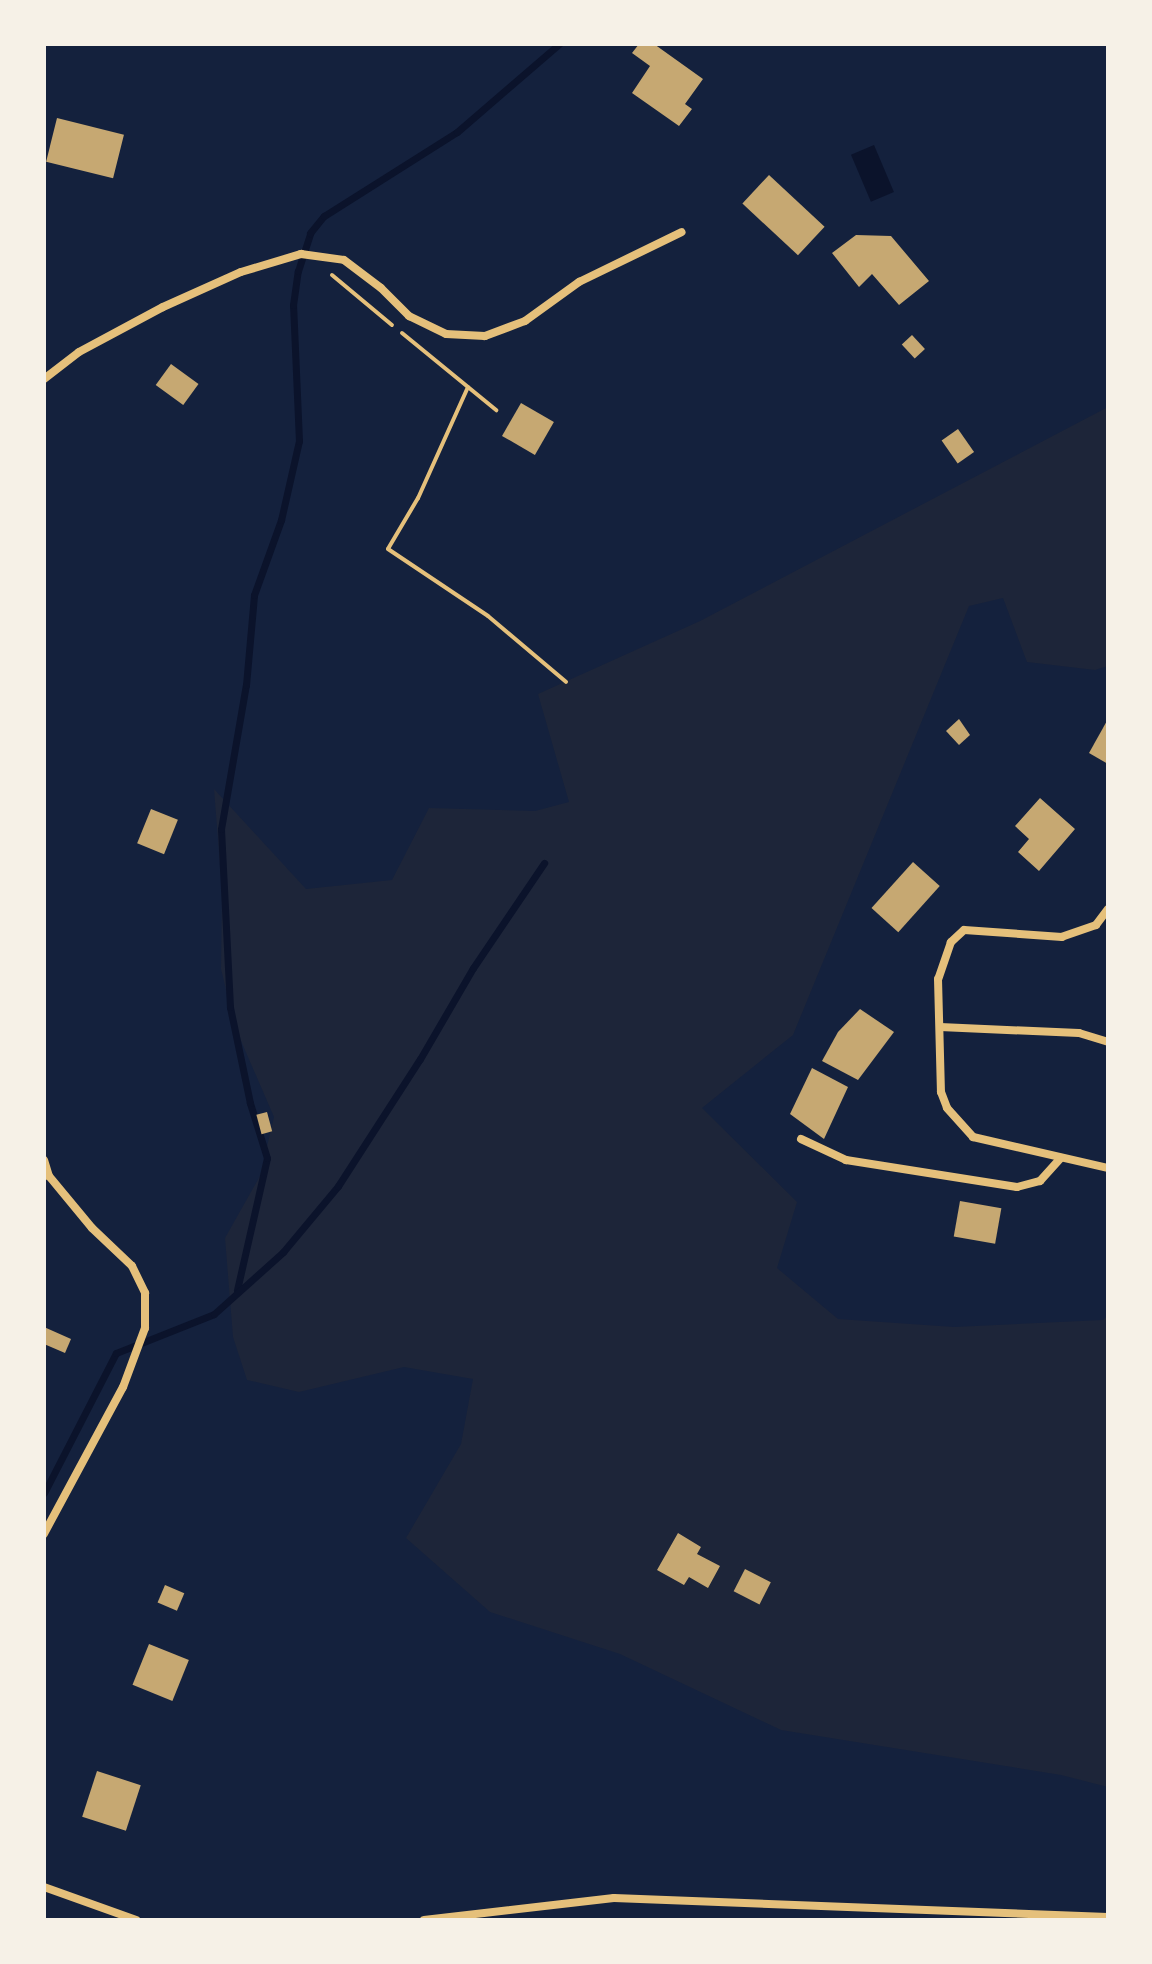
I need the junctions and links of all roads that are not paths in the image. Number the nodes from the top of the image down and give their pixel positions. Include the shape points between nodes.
1 (682, 232) dead end
2 (44, 379) edge
3 (1108, 909) edge
4 (940, 1027) junction
5 (1108, 1042) edge
6 (801, 1139) dead end
7 (1061, 1158) junction
8 (44, 1160) edge
9 (1108, 1168) edge
10 (44, 1534) edge
11 (44, 1887) edge
12 (1108, 1917) edge
13 (136, 1920) edge
14 (424, 1920) edge

1 - 2 street via 579,282 525,321 485,336 446,334 409,316 344,260 301,254 241,272 163,307 79,352
3 - 4 street via 1096,925 1062,937 964,930 951,942 938,979
4 - 5 street via 1079,1033
4 - 7 street via 941,1092 947,1108 973,1137
6 - 7 street via 846,1160 1017,1187 1040,1181
7 - 9 street
8 - 10 street via 49,1176 92,1228 132,1266 145,1293 145,1328 123,1387
11 - 13 street
12 - 14 street via 614,1898

